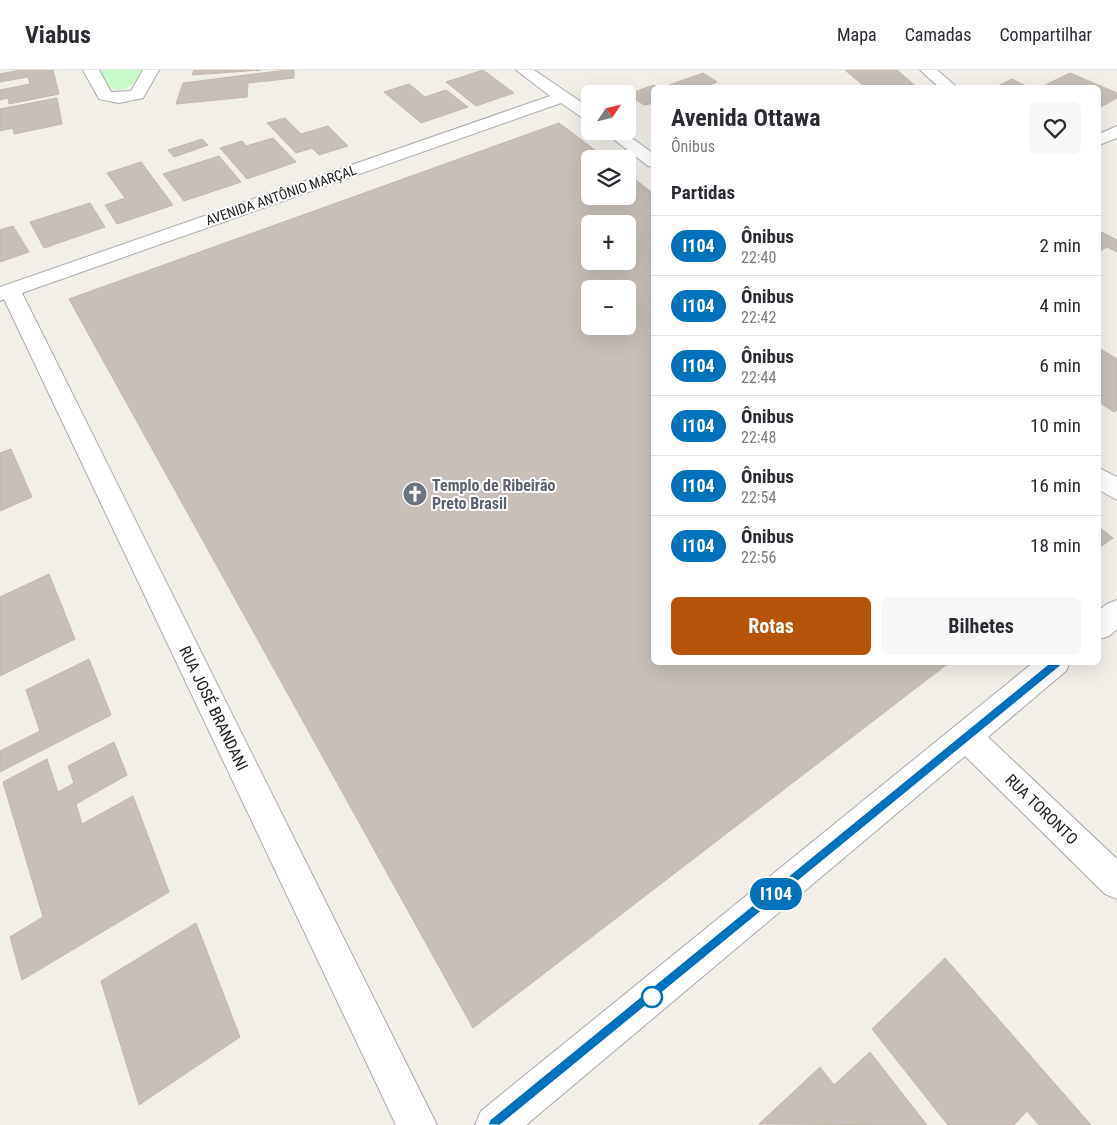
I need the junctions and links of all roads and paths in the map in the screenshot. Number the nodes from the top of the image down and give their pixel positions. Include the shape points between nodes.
1 (91, 70) edge
2 (151, 70) edge
3 (524, 70) edge
4 (928, 70) edge
5 (946, 85) edge
6 (562, 96) junction
7 (581, 110) edge
8 (1117, 131) edge
9 (1101, 139) edge
10 (623, 140) edge
11 (651, 160) edge
12 (5, 292) edge
13 (1101, 478) edge
14 (1117, 490) edge
15 (1117, 612) edge
16 (1101, 625) edge
17 (1052, 665) edge
18 (967, 737) junction
19 (1117, 882) edge
20 (417, 1125) edge
21 (495, 1125) edge

1 - 2 street via 105,96 119,98 137,95
3 - 6 street
4 - 5 street
6 - 7 street
6 - 12 street, AVENIDA ANTÔNIO MARÇAL
8 - 9 street
10 - 11 street
12 - 20 street, RUA JOSÉ BRANDANI
13 - 14 street
15 - 16 street
17 - 18 street
18 - 19 street, RUA TORONTO
18 - 21 street

